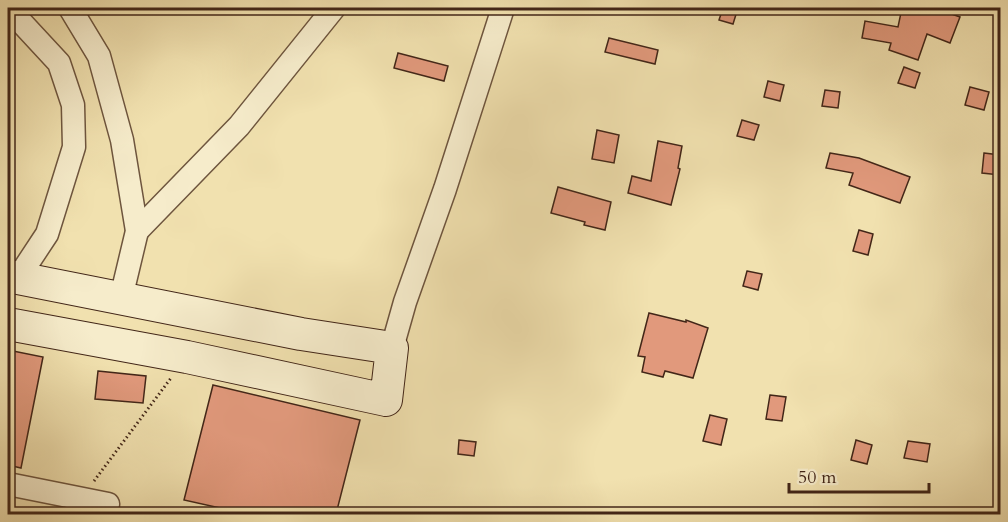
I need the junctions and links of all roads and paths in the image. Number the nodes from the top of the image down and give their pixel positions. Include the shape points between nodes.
1 (8, 8) edge
2 (73, 8) edge
3 (334, 8) edge
4 (502, 8) edge
5 (137, 231) junction
6 (11, 279) edge
7 (122, 298) junction
8 (8, 324) edge
9 (392, 348) junction
10 (186, 357) junction
11 (8, 484) edge
12 (108, 504) dead end
13 (79, 507) edge

1 - 6 street via 59,63 73,105 75,147 47,234
2 - 5 street via 99,56 122,140
3 - 5 street via 239,126
4 - 9 street
5 - 7 street
6 - 7 main road
7 - 9 main road
8 - 10 main road
9 - 10 main road via 386,400
10 - 13 path
11 - 13 street
12 - 13 street

